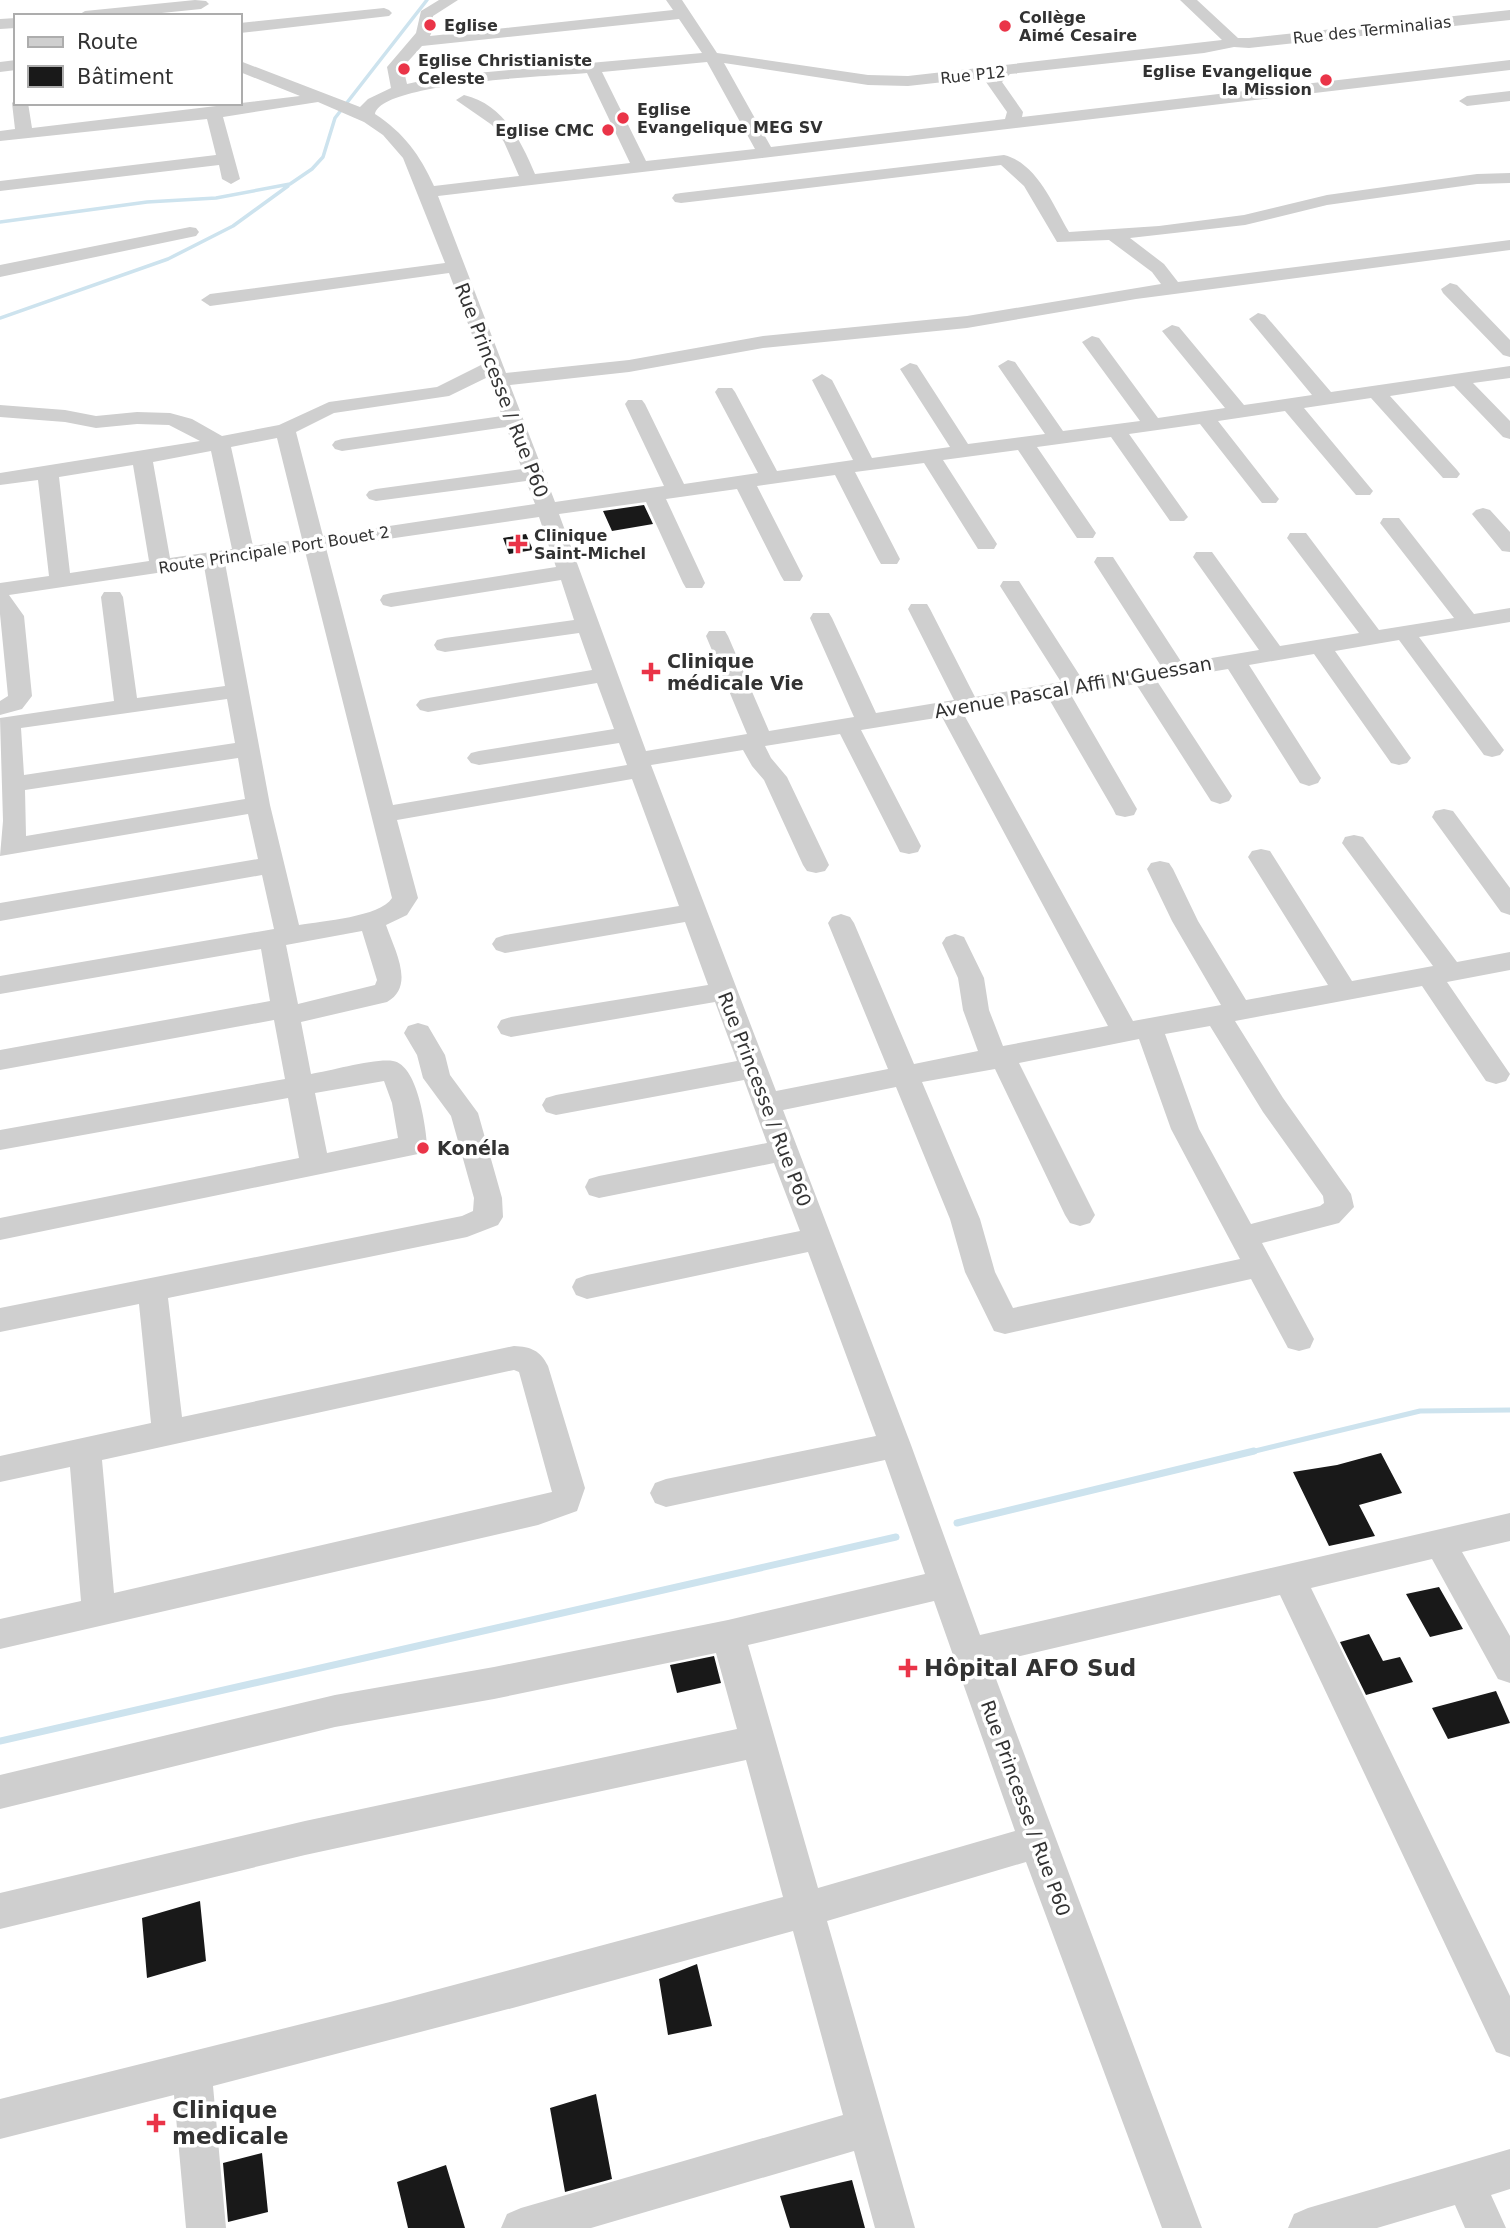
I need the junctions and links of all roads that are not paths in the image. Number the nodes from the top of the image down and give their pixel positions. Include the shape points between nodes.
1 (450, 0) edge
2 (1188, 0) edge
3 (201, 7) edge
4 (678, 7) edge
5 (384, 13) dead end
6 (104, 14) edge
7 (1510, 15) edge
8 (242, 28) edge
9 (418, 42) junction
10 (1234, 42) junction
11 (712, 57) junction
12 (1510, 65) edge
13 (242, 67) edge
14 (593, 69) junction
15 (1004, 72) junction
16 (400, 90) junction
17 (1510, 96) edge
18 (318, 98) junction
19 (464, 100) dead end
20 (1467, 101) dead end
21 (20, 105) edge
22 (103, 105) edge
23 (351, 109) junction
24 (214, 113) junction
25 (1013, 123) junction
26 (106, 124) junction
27 (24, 133) junction
28 (0, 135) edge
29 (765, 152) junction
30 (226, 159) junction
31 (640, 167) junction
32 (231, 178) dead end
33 (1510, 178) edge
34 (530, 180) junction
35 (0, 186) edge
36 (428, 192) junction
37 (681, 198) dead end
38 (190, 232) dead end
39 (1115, 236) junction
40 (1510, 244) edge
41 (456, 267) junction
42 (0, 271) edge
43 (1174, 289) junction
44 (1450, 289) dead end
45 (210, 300) dead end
46 (1258, 319) dead end
47 (1172, 331) dead end
48 (1092, 342) dead end
49 (1510, 351) edge
50 (1008, 366) dead end
51 (910, 369) dead end
52 (1510, 372) edge
53 (496, 373) junction
54 (822, 380) dead end
55 (1459, 380) junction
56 (1375, 391) junction
57 (725, 392) dead end
58 (1326, 399) junction
59 (635, 404) dead end
60 (1291, 405) junction
61 (0, 411) edge
62 (1239, 412) junction
63 (1205, 417) junction
64 (514, 420) junction
65 (1153, 425) junction
66 (285, 430) junction
67 (1116, 430) junction
68 (1510, 433) edge
69 (1058, 438) junction
70 (1024, 443) junction
71 (220, 444) junction
72 (342, 445) dead end
73 (963, 452) junction
74 (930, 456) junction
75 (142, 458) junction
76 (866, 465) junction
77 (842, 468) junction
78 (48, 473) junction
79 (534, 474) junction
80 (1450, 474) dead end
81 (771, 478) junction
82 (0, 479) edge
83 (744, 482) junction
84 (677, 491) junction
85 (1363, 491) dead end
86 (653, 494) junction
87 (376, 495) dead end
88 (1269, 499) dead end
89 (547, 509) junction
90 (1483, 514) dead end
91 (1177, 517) dead end
92 (1391, 523) dead end
93 (1086, 533) dead end
94 (1298, 538) dead end
95 (314, 544) junction
96 (986, 544) dead end
97 (1510, 546) edge
98 (244, 555) junction
99 (1204, 557) dead end
100 (889, 559) dead end
101 (214, 560) junction
102 (1105, 562) dead end
103 (161, 567) junction
104 (569, 572) junction
105 (792, 576) dead end
106 (60, 581) junction
107 (694, 583) dead end
108 (1011, 586) dead end
109 (0, 590) edge
110 (112, 597) dead end
111 (0, 599) edge
112 (391, 600) dead end
113 (919, 609) dead end
114 (1510, 615) edge
115 (821, 618) dead end
116 (1468, 621) junction
117 (587, 625) junction
118 (1405, 633) junction
119 (717, 636) dead end
120 (1374, 638) junction
121 (445, 645) dead end
122 (1320, 646) junction
123 (8, 652) edge
124 (1274, 654) junction
125 (1234, 660) junction
126 (1175, 670) junction
127 (605, 675) junction
128 (1142, 675) junction
129 (1065, 688) junction
130 (237, 691) junction
131 (126, 705) junction
132 (428, 705) dead end
133 (958, 706) junction
134 (5, 712) edge
135 (858, 723) junction
136 (756, 740) junction
137 (248, 748) junction
138 (1492, 750) dead end
139 (635, 755) junction
140 (479, 758) dead end
141 (1399, 758) dead end
142 (1309, 778) dead end
143 (12, 784) junction
144 (1220, 796) dead end
145 (258, 805) junction
146 (1125, 809) dead end
147 (385, 814) junction
148 (1444, 817) dead end
149 (1354, 843) dead end
150 (909, 846) dead end
151 (6, 847) edge
152 (1261, 857) dead end
153 (273, 865) junction
154 (816, 865) dead end
155 (1160, 869) dead end
156 (1510, 906) edge
157 (0, 912) edge
158 (694, 912) junction
159 (372, 921) junction
160 (841, 923) dead end
161 (280, 937) junction
162 (955, 943) dead end
163 (505, 944) dead end
164 (1510, 961) edge
165 (1440, 974) junction
166 (0, 985) edge
167 (725, 992) junction
168 (1345, 992) junction
169 (287, 1012) junction
170 (1229, 1014) junction
171 (511, 1027) dead end
172 (1137, 1030) junction
173 (418, 1033) dead end
174 (998, 1058) junction
175 (0, 1059) edge
176 (755, 1068) junction
177 (1496, 1074) dead end
178 (906, 1076) junction
179 (299, 1085) junction
180 (767, 1103) junction
181 (556, 1105) dead end
182 (0, 1140) edge
183 (785, 1150) junction
184 (315, 1167) junction
185 (599, 1187) dead end
186 (1080, 1215) dead end
187 (0, 1229) edge
188 (1243, 1237) junction
189 (818, 1239) junction
190 (1259, 1266) junction
191 (587, 1287) dead end
192 (152, 1290) junction
193 (0, 1320) edge
194 (1299, 1339) dead end
195 (168, 1432) junction
196 (895, 1445) junction
197 (85, 1450) junction
198 (0, 1469) edge
199 (666, 1493) dead end
200 (1510, 1527) edge
201 (1441, 1545) junction
202 (1290, 1580) junction
203 (945, 1584) junction
204 (99, 1613) junction
205 (0, 1634) edge
206 (728, 1635) junction
207 (970, 1653) junction
208 (1510, 1668) edge
209 (759, 1741) junction
210 (0, 1792) edge
211 (1037, 1842) junction
212 (0, 1911) edge
213 (804, 1912) junction
214 (1510, 2038) edge
215 (192, 2072) junction
216 (0, 2119) edge
217 (866, 2128) junction
218 (1510, 2169) edge
219 (1465, 2183) junction
220 (206, 2228) edge
221 (521, 2228) edge
222 (895, 2228) edge
223 (1182, 2228) edge
224 (1308, 2228) edge
225 (1486, 2228) edge

1 - 9 street via 426,14 426,27
2 - 10 street
3 - 6 street
4 - 9 street
4 - 11 street
5 - 8 street
7 - 10 street, Rue des Terminalias
9 - 16 street via 395,67
10 - 15 street, Rue P12
11 - 14 street, Rue P12
11 - 15 street, Rue P12 via 868,80
11 - 29 street
12 - 25 street
13 - 18 street, Rue Princesse / Rue P60
14 - 16 street, Rue P12 via 443,81
14 - 31 street
15 - 25 street via 994,82 1015,112
16 - 23 street, Rue P12 via 367,109
17 - 20 street
18 - 23 street, Rue Princesse / Rue P60
18 - 24 street
19 - 34 street via 482,106 506,127
21 - 27 street
22 - 26 street
23 - 36 street, Rue Princesse / Rue P60 via 403,145
24 - 26 street
24 - 30 street
25 - 29 street
26 - 27 street
27 - 28 street
29 - 31 street
30 - 32 street
30 - 35 street
31 - 34 street
33 - 39 street via 1327,201 1245,220
34 - 36 street
36 - 41 street, Rue Princesse / Rue P60
37 - 39 street via 1004,160 1027,180 1063,238
38 - 42 street
39 - 43 street via 1158,268
40 - 43 street
41 - 45 street
41 - 53 street, Rue Princesse / Rue P60
43 - 53 street via 967,322 776,340 629,366
44 - 49 street
46 - 58 street
47 - 62 street
48 - 65 street
50 - 69 street
51 - 73 street
52 - 55 street, Route Principale Port Bouet 2
53 - 64 street, Rue Princesse / Rue P60
53 - 66 street via 450,390 330,408
54 - 76 street
55 - 56 street, Route Principale Port Bouet 2
55 - 68 street
56 - 58 street, Route Principale Port Bouet 2
56 - 80 street
57 - 81 street
58 - 60 street, Route Principale Port Bouet 2
59 - 84 street
60 - 62 street, Route Principale Port Bouet 2
60 - 85 street
61 - 71 street via 96,422 170,419 204,432
62 - 63 street, Route Principale Port Bouet 2
63 - 65 street, Route Principale Port Bouet 2
63 - 88 street
64 - 72 street
64 - 79 street, Rue Princesse / Rue P60
65 - 67 street, Route Principale Port Bouet 2
66 - 71 street
66 - 95 street
67 - 69 street, Route Principale Port Bouet 2
67 - 91 street
69 - 70 street, Route Principale Port Bouet 2
70 - 73 street, Route Principale Port Bouet 2
70 - 93 street
71 - 75 street
71 - 98 street
73 - 74 street, Route Principale Port Bouet 2
74 - 76 street, Route Principale Port Bouet 2
74 - 96 street
75 - 78 street
75 - 103 street
76 - 77 street, Route Principale Port Bouet 2
77 - 81 street, Route Principale Port Bouet 2
77 - 100 street
78 - 82 street
78 - 106 street
79 - 87 street
79 - 89 street, Rue Princesse / Rue P60
81 - 83 street, Route Principale Port Bouet 2
83 - 84 street, Route Principale Port Bouet 2
83 - 105 street
84 - 86 street, Route Principale Port Bouet 2
86 - 89 street, Route Principale Port Bouet 2
86 - 107 street
89 - 95 street, Route Principale Port Bouet 2
89 - 104 street, Rue Princesse / Rue P60
90 - 97 street
92 - 116 street
94 - 120 street
95 - 98 street, Route Principale Port Bouet 2
95 - 147 street
98 - 101 street, Route Principale Port Bouet 2
99 - 124 street
101 - 103 street, Route Principale Port Bouet 2
101 - 130 street
102 - 126 street
103 - 106 street, Route Principale Port Bouet 2
104 - 112 street
104 - 117 street, Rue Princesse / Rue P60
106 - 109 street, Route Principale Port Bouet 2
108 - 129 street
110 - 131 street
111 - 123 street via 13,616
113 - 133 street
114 - 116 street, Avenue Pascal Affi N'Guessan
115 - 135 street
116 - 118 street, Avenue Pascal Affi N'Guessan
117 - 121 street
117 - 127 street, Rue Princesse / Rue P60
118 - 120 street, Avenue Pascal Affi N'Guessan
118 - 138 street
119 - 136 street
120 - 122 street, Avenue Pascal Affi N'Guessan
122 - 124 street, Avenue Pascal Affi N'Guessan
122 - 141 street
123 - 134 street via 20,696
124 - 125 street, Avenue Pascal Affi N'Guessan
125 - 126 street, Avenue Pascal Affi N'Guessan
125 - 142 street
126 - 128 street, Avenue Pascal Affi N'Guessan
127 - 132 street
127 - 139 street, Rue Princesse / Rue P60
128 - 129 street, Avenue Pascal Affi N'Guessan
128 - 144 street
129 - 133 street, Avenue Pascal Affi N'Guessan
129 - 146 street
130 - 131 street
130 - 137 street
131 - 134 street
133 - 135 street, Avenue Pascal Affi N'Guessan
133 - 172 street
134 - 143 street
135 - 136 street, Avenue Pascal Affi N'Guessan
135 - 150 street
136 - 139 street, Avenue Pascal Affi N'Guessan
136 - 154 street via 760,761 775,777
137 - 143 street
137 - 145 street
139 - 140 street
139 - 147 street
139 - 158 street, Rue Princesse / Rue P60
143 - 151 street via 15,821
145 - 151 street
145 - 153 street
147 - 159 street via 405,898 398,909
148 - 156 street
149 - 165 street
152 - 168 street
153 - 157 street
153 - 161 street
155 - 170 street
158 - 163 street
158 - 167 street, Rue Princesse / Rue P60
159 - 161 street
159 - 169 street via 390,980 387,989 378,995
160 - 178 street
161 - 166 street
161 - 169 street
162 - 174 street via 971,978 976,1010
164 - 165 street
165 - 168 street
165 - 177 street
167 - 171 street
167 - 176 street, Rue Princesse / Rue P60
168 - 170 street
169 - 175 street
169 - 179 street
170 - 172 street
170 - 188 street via 1273,1105 1337,1194 1339,1207 1329,1216
172 - 174 street
172 - 188 street
173 - 192 street via 437,1078 464,1113 488,1198 488,1216 467,1226
174 - 178 street
174 - 186 street
176 - 180 street, Rue Princesse / Rue P60
176 - 181 street
178 - 180 street
178 - 190 street via 965,1219 968,1244 983,1283 1005,1322
179 - 182 street
179 - 184 street
179 - 184 street via 395,1072 412,1136 408,1147
180 - 183 street, Rue Princesse / Rue P60
183 - 185 street
183 - 189 street, Rue Princesse / Rue P60
184 - 187 street
188 - 190 street
189 - 191 street
189 - 196 street, Rue Princesse / Rue P60
190 - 194 street
192 - 193 street
192 - 195 street
195 - 197 street
195 - 204 street via 526,1359 533,1366 569,1488 566,1501 546,1509
196 - 199 street
196 - 203 street, Rue Princesse / Rue P60
197 - 198 street
197 - 204 street
200 - 201 street
201 - 202 street
201 - 208 street
202 - 207 street
202 - 214 street
203 - 206 street
203 - 207 street, Rue Princesse / Rue P60
204 - 205 street
206 - 209 street
206 - 210 street via 335,1711
207 - 211 street, Rue Princesse / Rue P60
209 - 212 street via 305,1838
209 - 213 street
211 - 213 street
211 - 223 street, Rue Princesse / Rue P60
213 - 215 street
213 - 217 street
215 - 216 street
215 - 220 street
217 - 221 street
217 - 222 street
218 - 219 street
219 - 224 street
219 - 225 street

